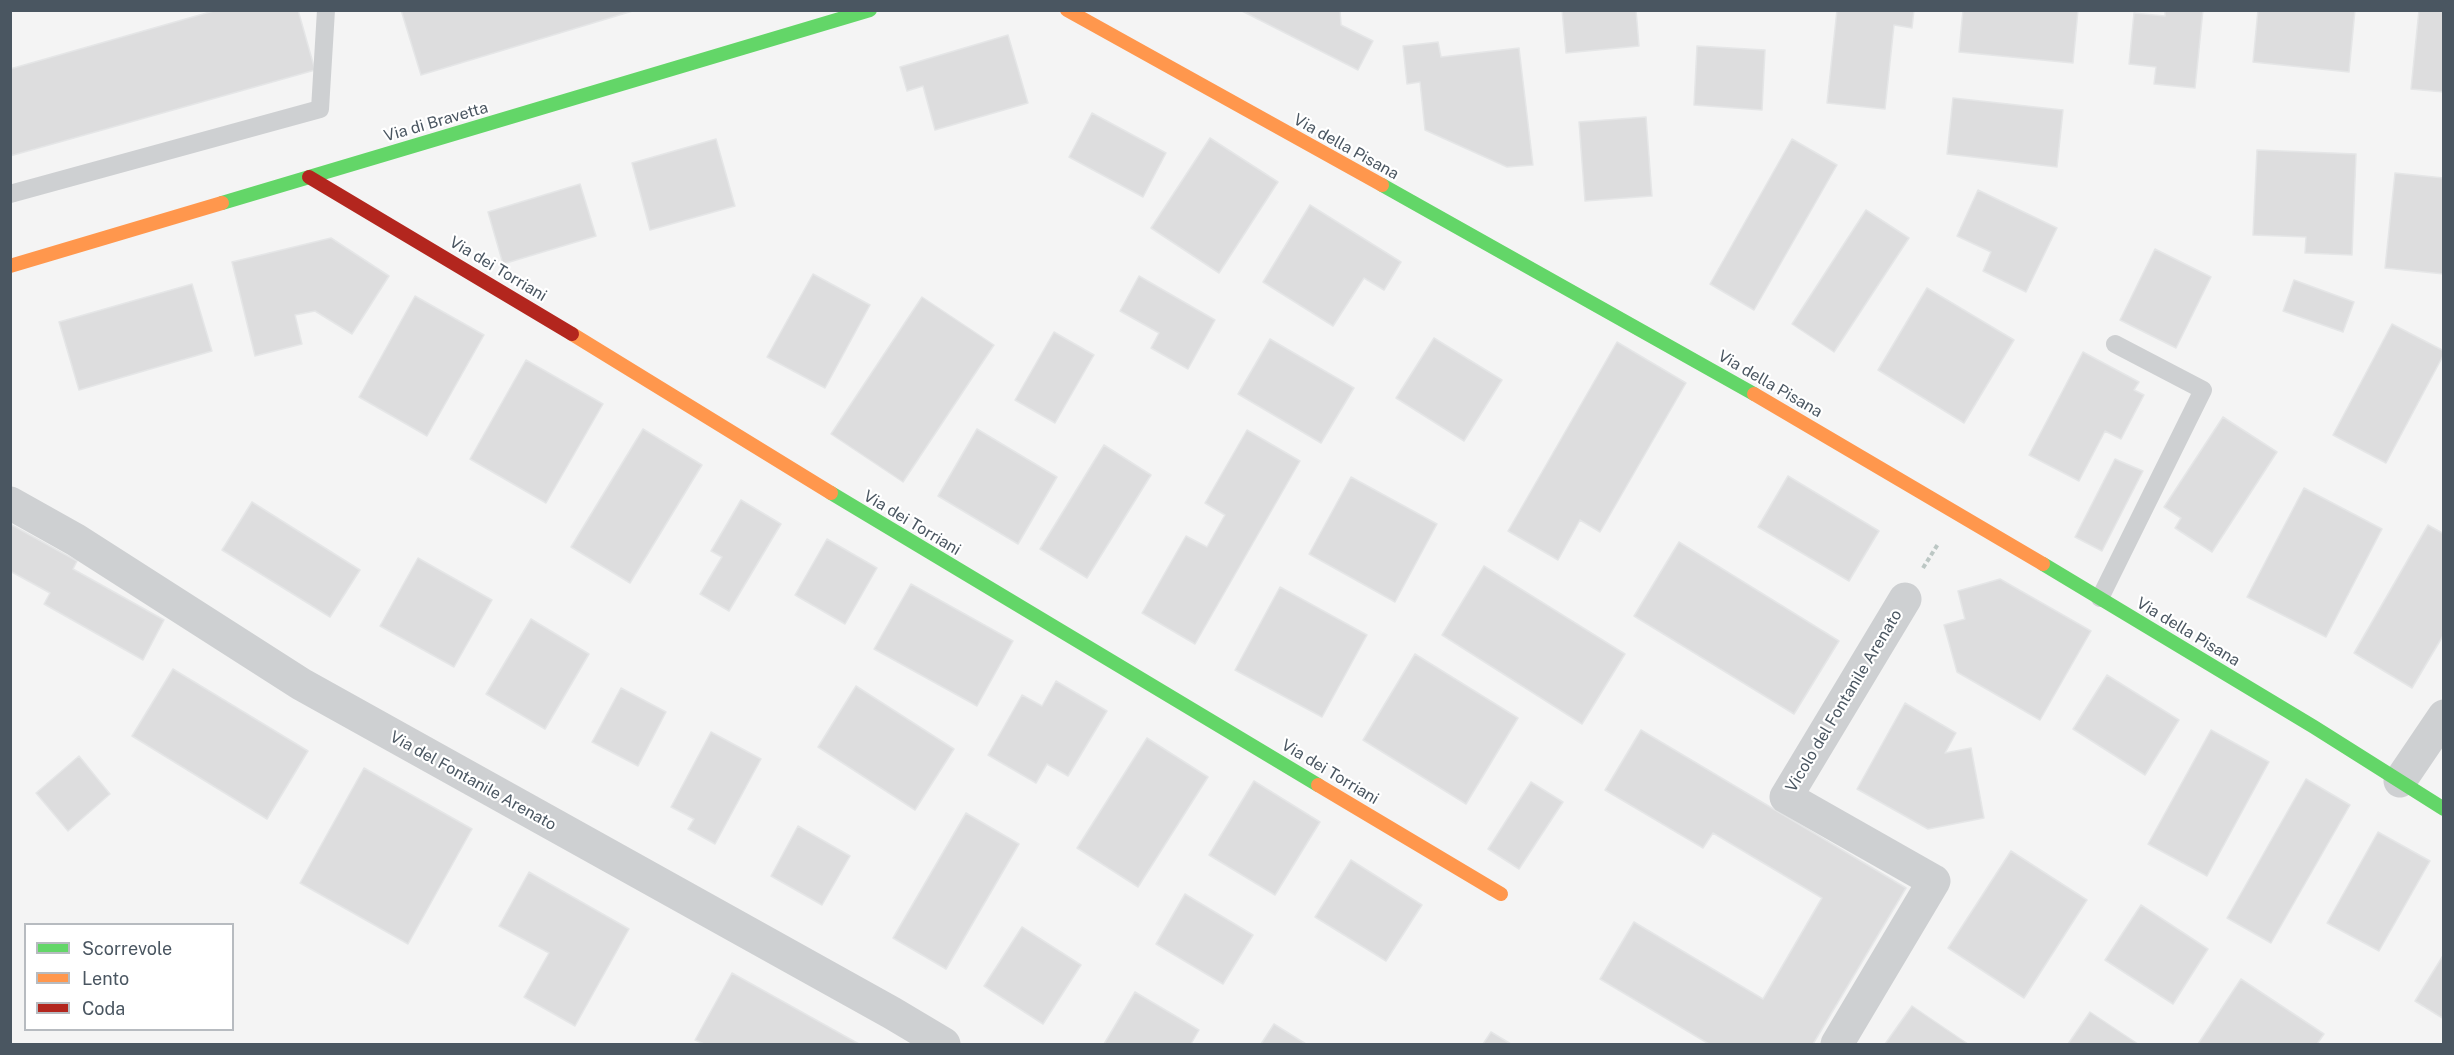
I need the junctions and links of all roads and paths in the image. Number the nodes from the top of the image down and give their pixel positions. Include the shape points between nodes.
1 (326, 10) edge
2 (870, 10) edge
3 (1067, 10) edge
4 (309, 177) junction
5 (10, 194) edge
6 (10, 266) edge
7 (2115, 344) dead end
8 (10, 503) edge
9 (1956, 512) junction
10 (2100, 598) junction
11 (1905, 599) joint
12 (2444, 716) edge
13 (2400, 781) junction
14 (2444, 809) edge
15 (1501, 894) dead end
16 (910, 1036) edge
17 (944, 1044) edge
18 (1837, 1044) edge

1 - 5 lane via 320,109
2 - 4 main road, Via di Bravetta
3 - 9 main road, Via della Pisana via 1677,350
4 - 6 main road, Via di Bravetta
4 - 15 main road, Via dei Torriani
7 - 10 lane via 2203,390
8 - 16 street, Via del Fontanile Arenato via 76,540 301,684
9 - 10 main road, Via della Pisana
9 - 11 path, Vicolo del Fontanile Arenato
10 - 13 main road, Via della Pisana
11 - 18 street, Vicolo del Fontanile Arenato via 1786,797 1934,881
12 - 13 street
13 - 14 main road, Via della Pisana
16 - 17 street, Via del Fontanile Arenato

